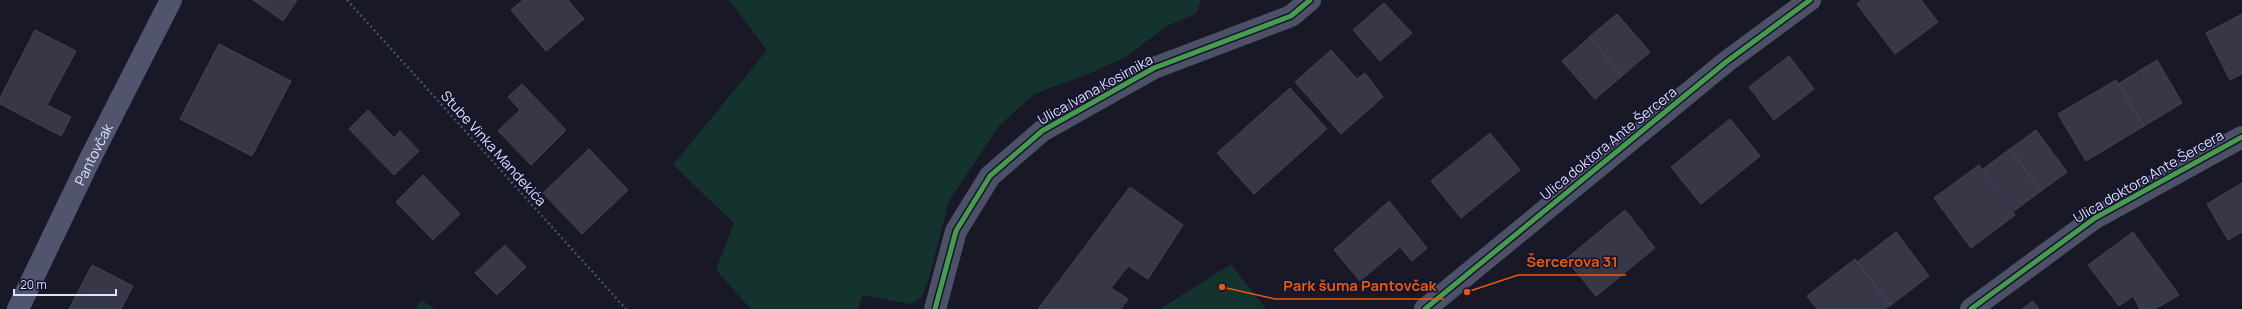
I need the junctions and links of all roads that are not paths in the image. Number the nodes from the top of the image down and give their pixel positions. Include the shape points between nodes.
1 (171, 0) edge
2 (1310, 0) edge
3 (1810, 0) edge
4 (2242, 137) edge
5 (18, 309) edge
6 (935, 309) edge
7 (1425, 309) edge
8 (1971, 309) edge

1 - 5 main road, Pantovčak via 90,159
2 - 6 street, Ulica Ivana Kosirnika via 1291,16 1154,68 1042,131 990,176 956,231
3 - 7 street, Ulica doktora Ante Šercera via 1726,62
4 - 8 street, Ulica doktora Ante Šercera via 2094,218

